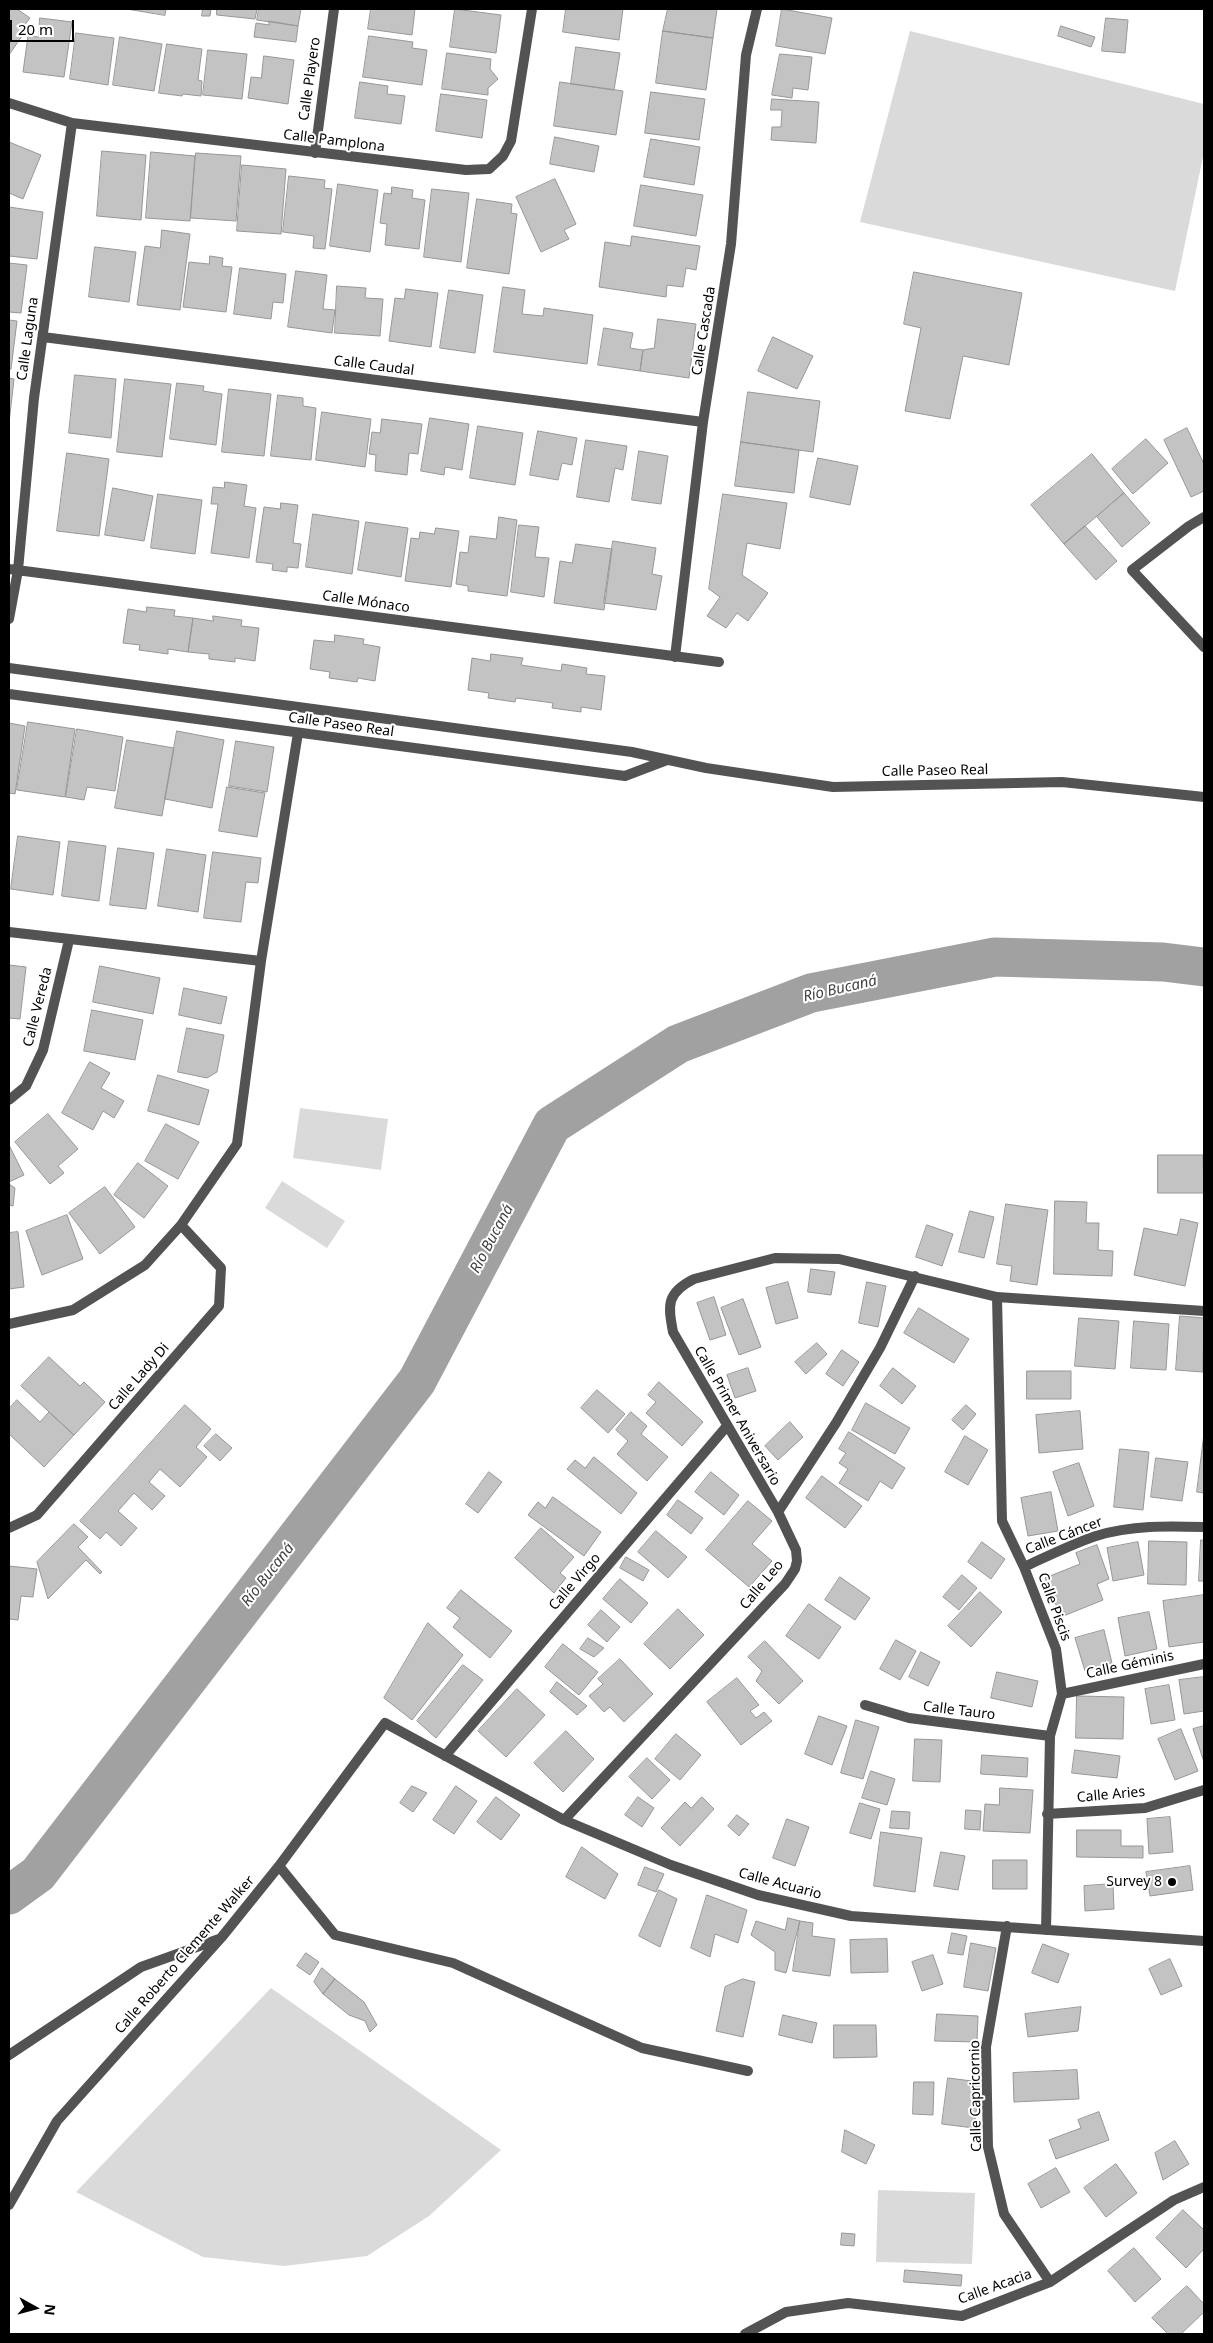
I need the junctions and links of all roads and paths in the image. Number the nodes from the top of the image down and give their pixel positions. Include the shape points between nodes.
1 (334, 9) edge
2 (532, 9) edge
3 (757, 9) edge
4 (9, 103) edge
5 (72, 123) junction
6 (314, 153) junction
7 (43, 337) junction
8 (703, 422) junction
9 (1204, 517) edge
10 (13, 570) edge
11 (9, 619) edge
12 (1204, 646) edge
13 (675, 657) junction
14 (719, 662) dead end
15 (9, 668) edge
16 (9, 694) edge
17 (298, 733) junction
18 (668, 760) junction
19 (1204, 797) edge
20 (9, 932) edge
21 (69, 940) junction
22 (261, 961) junction
23 (9, 1100) edge
24 (182, 1225) junction
25 (915, 1276) junction
26 (997, 1296) junction
27 (1204, 1311) edge
28 (9, 1324) edge
29 (727, 1426) junction
30 (778, 1512) junction
31 (1204, 1527) edge
32 (9, 1528) edge
33 (1024, 1567) junction
34 (1204, 1664) edge
35 (1062, 1694) junction
36 (866, 1705) dead end
37 (385, 1723) joint
38 (1050, 1736) junction
39 (445, 1756) junction
40 (1204, 1790) edge
41 (1047, 1814) junction
42 (564, 1820) junction
43 (279, 1866) junction
44 (1007, 1926) junction
45 (1046, 1930) junction
46 (220, 1938) junction
47 (1204, 1940) edge
48 (9, 2055) edge
49 (748, 2070) dead end
50 (1204, 2187) edge
51 (9, 2205) edge
52 (1050, 2282) junction
53 (745, 2334) edge

1 - 6 street, Calle Playero
2 - 6 street, Calle Pamplona via 510,141 503,156 489,169 466,170
3 - 8 street, Calle Cascada via 746,54 731,244
4 - 5 street, Calle Pamplona
5 - 6 street, Calle Pamplona
5 - 7 street, Calle Laguna
7 - 8 street, Calle Caudal
7 - 10 street, Calle Laguna
8 - 13 street, Calle Cascada
9 - 12 street via 1132,570
10 - 11 street, Calle Laguna
10 - 13 street, Calle Mónaco
13 - 14 street, Calle Mónaco
15 - 18 street, Calle Paseo Real via 632,752
16 - 17 street, Calle Paseo Real
17 - 18 street, Calle Paseo Real via 625,776
17 - 22 street
18 - 19 street, Calle Paseo Real via 833,787 1062,782
20 - 21 street
21 - 22 street
21 - 23 street, Calle Vereda via 43,1050 26,1086
22 - 24 street via 238,1144
24 - 28 street via 145,1265 73,1310
24 - 32 street, Calle Lady Di via 221,1268 219,1306 37,1515
25 - 26 street
25 - 29 street, Calle Primer Aniversario via 839,1259 775,1258 694,1278 683,1284 668,1306 673,1332
25 - 30 street via 880,1348
26 - 27 street
26 - 33 street, Calle Piscis via 1002,1521
29 - 30 street, Calle Primer Aniversario
29 - 39 street, Calle Virgo
30 - 42 street, Calle Leo via 796,1550 795,1569 785,1584
31 - 33 street, Calle Cáncer via 1148,1527 1115,1532 1082,1542
33 - 35 street, Calle Piscis via 1056,1650
34 - 35 street, Calle Géminis
35 - 38 street, Calle Piscis
36 - 38 street, Calle Tauro via 909,1718
37 - 39 street, Calle Acuario
37 - 43 street, Calle Roberto Clemente Walker
38 - 41 street, Calle Piscis
39 - 42 street, Calle Acuario
40 - 41 street, Calle Aries via 1145,1808
41 - 45 street, Calle Piscis
42 - 44 street, Calle Acuario via 671,1865 758,1895 851,1916
43 - 46 street, Calle Roberto Clemente Walker
43 - 49 street via 335,1935 454,1963 642,2048
44 - 45 street, Calle Acuario
44 - 52 street, Calle Capricornio via 986,2048 988,2147 1004,2214
45 - 47 street, Calle Acuario
46 - 48 street via 141,1967
46 - 51 street, Calle Roberto Clemente Walker via 57,2121
50 - 52 street, Calle Acacia via 1174,2200
52 - 53 street, Calle Acacia via 962,2316 848,2302 786,2312

